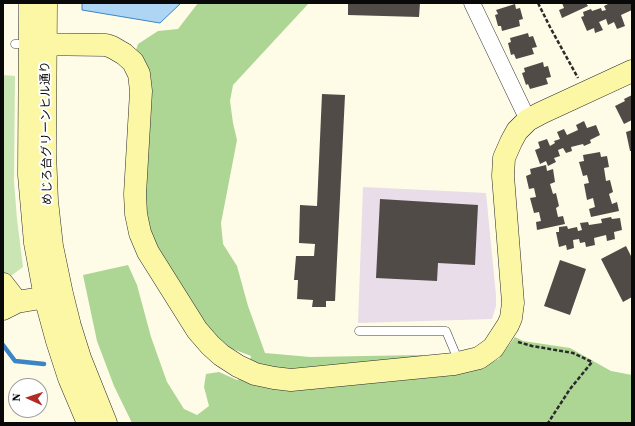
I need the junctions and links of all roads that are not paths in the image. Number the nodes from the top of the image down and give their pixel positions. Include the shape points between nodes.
1 (30, 3) edge
2 (46, 3) edge
3 (472, 3) edge
4 (30, 44) junction
5 (632, 71) edge
6 (528, 120) junction
7 (3, 284) edge
8 (53, 296) junction
9 (10, 306) edge
10 (359, 332) dead end
11 (459, 363) junction
12 (88, 423) edge
13 (106, 423) edge

1 - 4 street, めじろ台グリーンヒル通り
2 - 4 street, めじろ台グリーンヒル通り
3 - 6 street
4 - 8 street, めじろ台グリーンヒル通り via 29,175 35,242
4 - 11 street via 106,45 133,62 142,91 135,194 140,233 148,252 197,330 221,355 255,374 291,380
5 - 6 street
6 - 11 street via 510,142 504,158 503,176 513,303 511,318 493,348 478,358
7 - 9 street
8 - 9 street
8 - 12 street, めじろ台グリーンヒル通り via 57,341
8 - 13 street, めじろ台グリーンヒル通り
10 - 11 lane via 446,331

